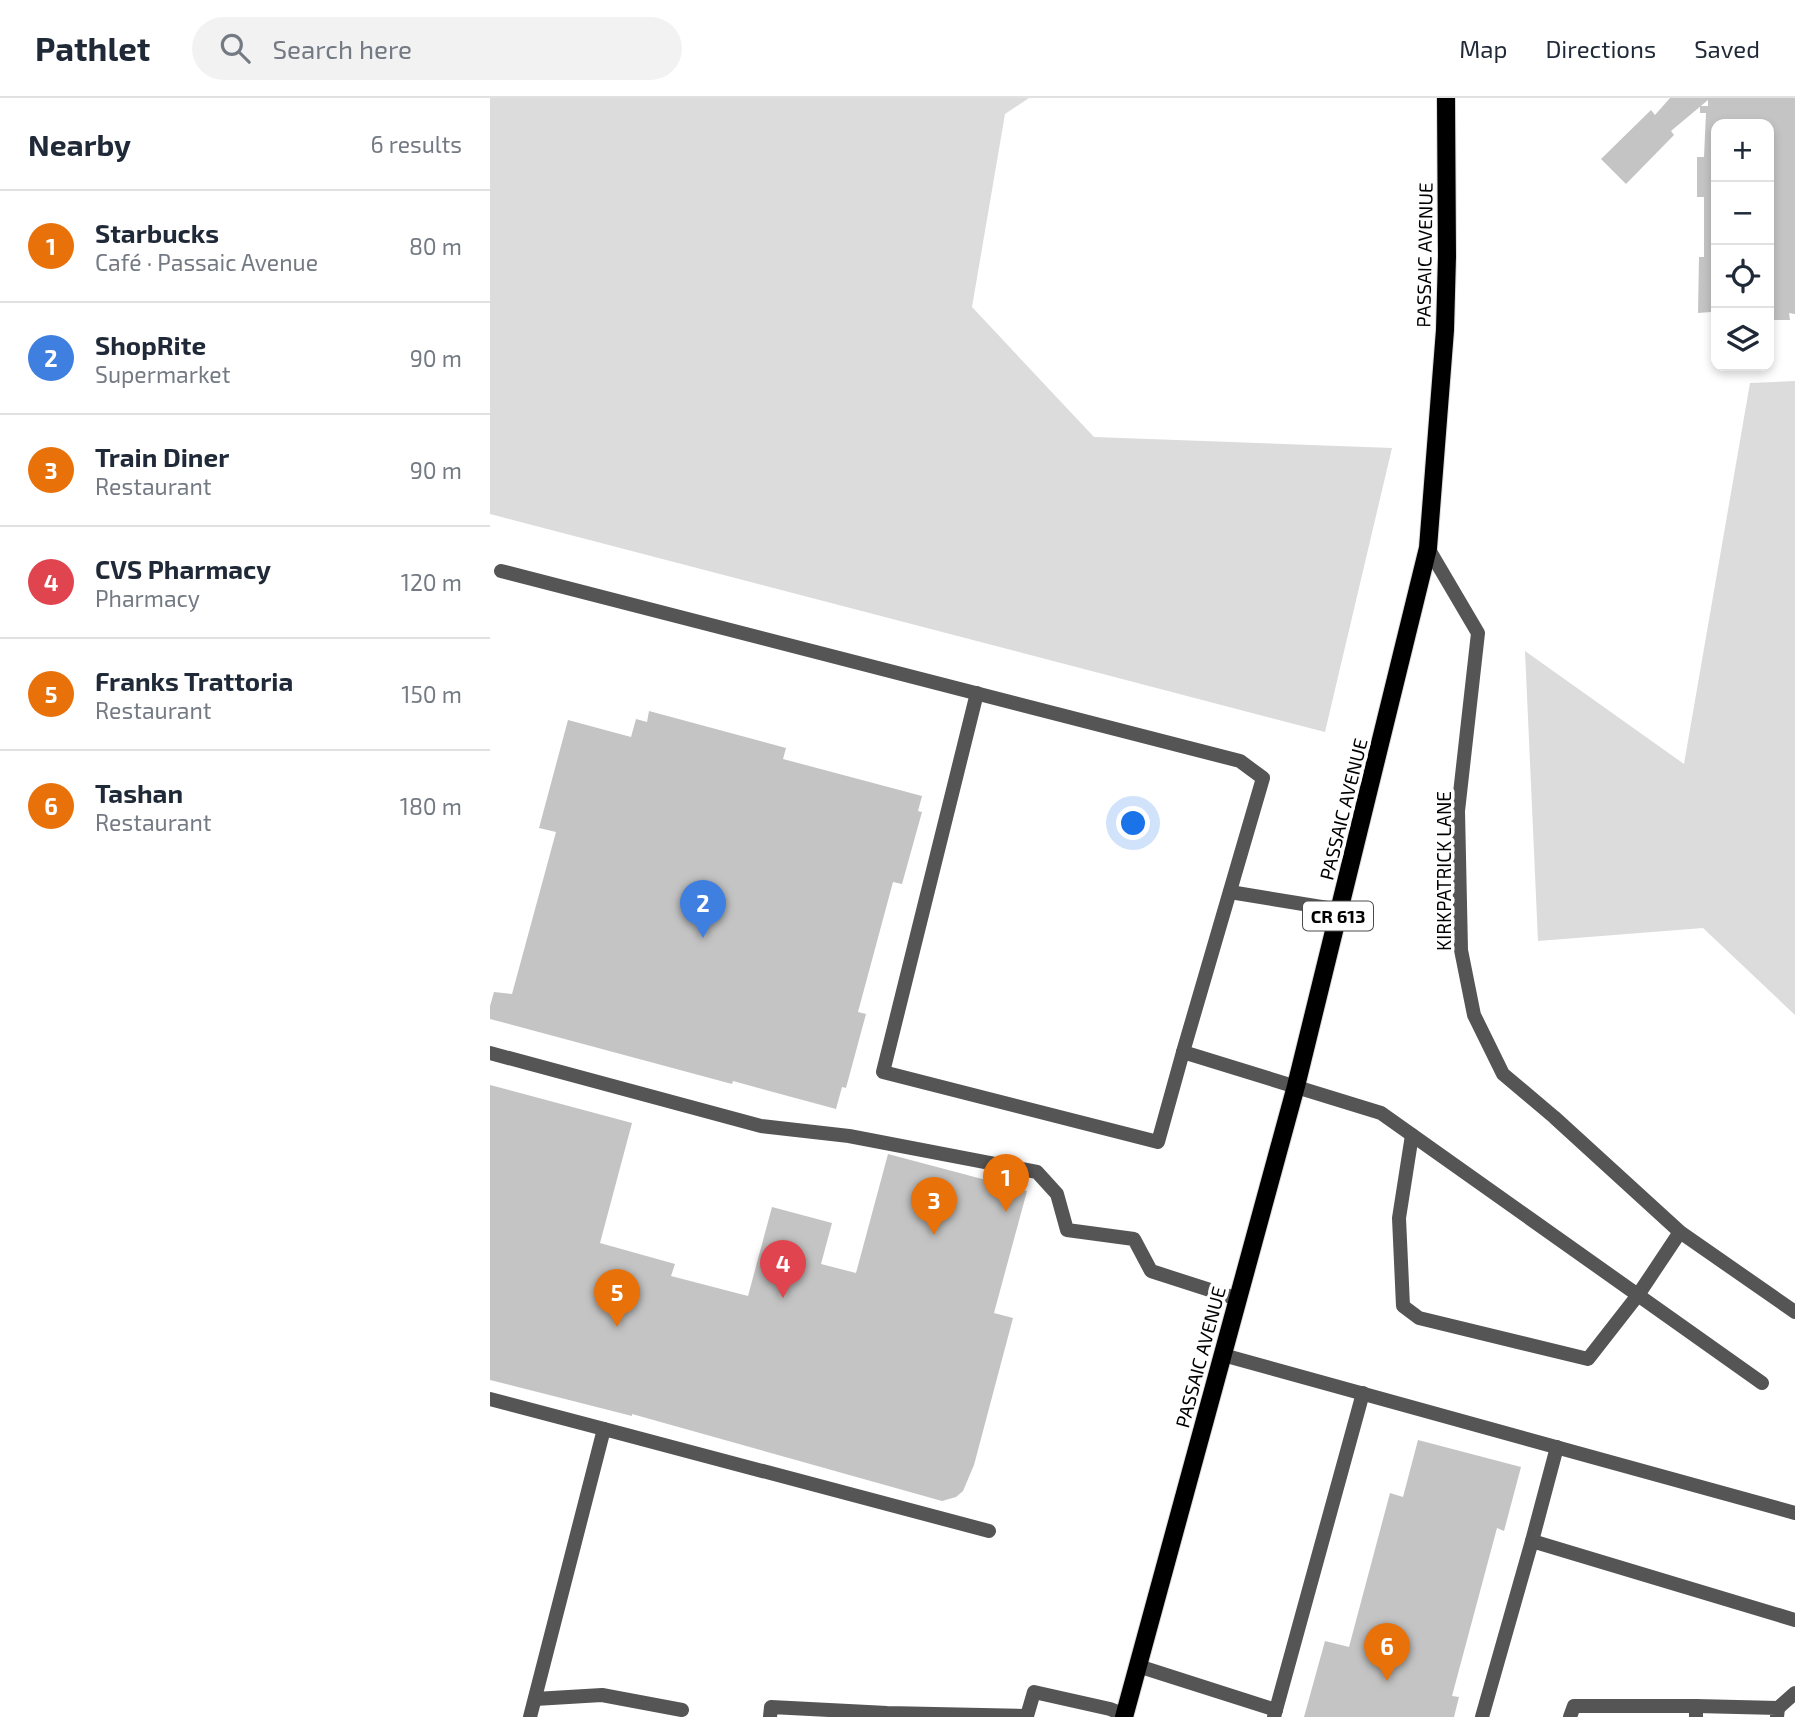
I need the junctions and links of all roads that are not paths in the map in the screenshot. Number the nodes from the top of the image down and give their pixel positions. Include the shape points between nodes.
1 (1446, 98) edge
2 (1429, 548) junction
3 (500, 571) dead end
4 (977, 693) junction
5 (1230, 892) junction
6 (1340, 910) junction
7 (1183, 1052) junction
8 (490, 1053) edge
9 (1296, 1086) junction
10 (1412, 1135) junction
11 (1680, 1231) junction
12 (1638, 1296) junction
13 (1238, 1299) junction
14 (1795, 1312) edge
15 (1223, 1355) junction
16 (1762, 1383) dead end
17 (1363, 1393) junction
18 (490, 1399) edge
19 (604, 1429) junction
20 (1558, 1447) junction
21 (1795, 1513) edge
22 (989, 1531) dead end
23 (1532, 1541) junction
24 (1795, 1620) edge
25 (1138, 1666) junction
26 (1795, 1693) edge
27 (535, 1699) junction
28 (682, 1710) dead end
29 (1696, 1711) edge
30 (1778, 1712) edge
31 (1275, 1713) edge
32 (1124, 1716) edge
33 (530, 1717) edge
34 (770, 1717) edge
35 (1482, 1717) edge
36 (1570, 1717) edge

1 - 2 main road, PASSAIC AVENUE / CR 613 via 1445,330
2 - 6 main road, PASSAIC AVENUE / CR 613
2 - 11 street, KIRKPATRICK LANE via 1478,633 1458,811 1461,950 1475,1015 1503,1074
3 - 4 street
4 - 5 street via 1240,761 1263,778
4 - 7 street via 883,1072 1158,1142
5 - 6 street
5 - 7 street
6 - 9 main road, PASSAIC AVENUE / CR 613
7 - 9 street
8 - 13 street via 761,1126 849,1136 1037,1172 1057,1194 1067,1230 1135,1239 1151,1271
9 - 10 street via 1381,1113
9 - 13 main road, PASSAIC AVENUE / CR 613
10 - 12 street
10 - 12 street via 1399,1218 1403,1306 1419,1318 1588,1359
11 - 12 street
11 - 14 street, KIRKPATRICK LANE
12 - 16 street
13 - 15 main road, PASSAIC AVENUE / CR 613
15 - 17 street
15 - 25 main road, PASSAIC AVENUE / CR 613
17 - 20 street
17 - 31 street
18 - 19 street
19 - 22 street
19 - 27 street
20 - 21 street
20 - 23 street
23 - 24 street
23 - 35 street
25 - 31 street
25 - 32 main road, PASSAIC AVENUE / CR 613
26 - 30 street
27 - 28 street via 602,1695
27 - 33 street
29 - 30 street
29 - 36 street via 1574,1706
32 - 34 street via 1034,1692 1027,1716 771,1707

